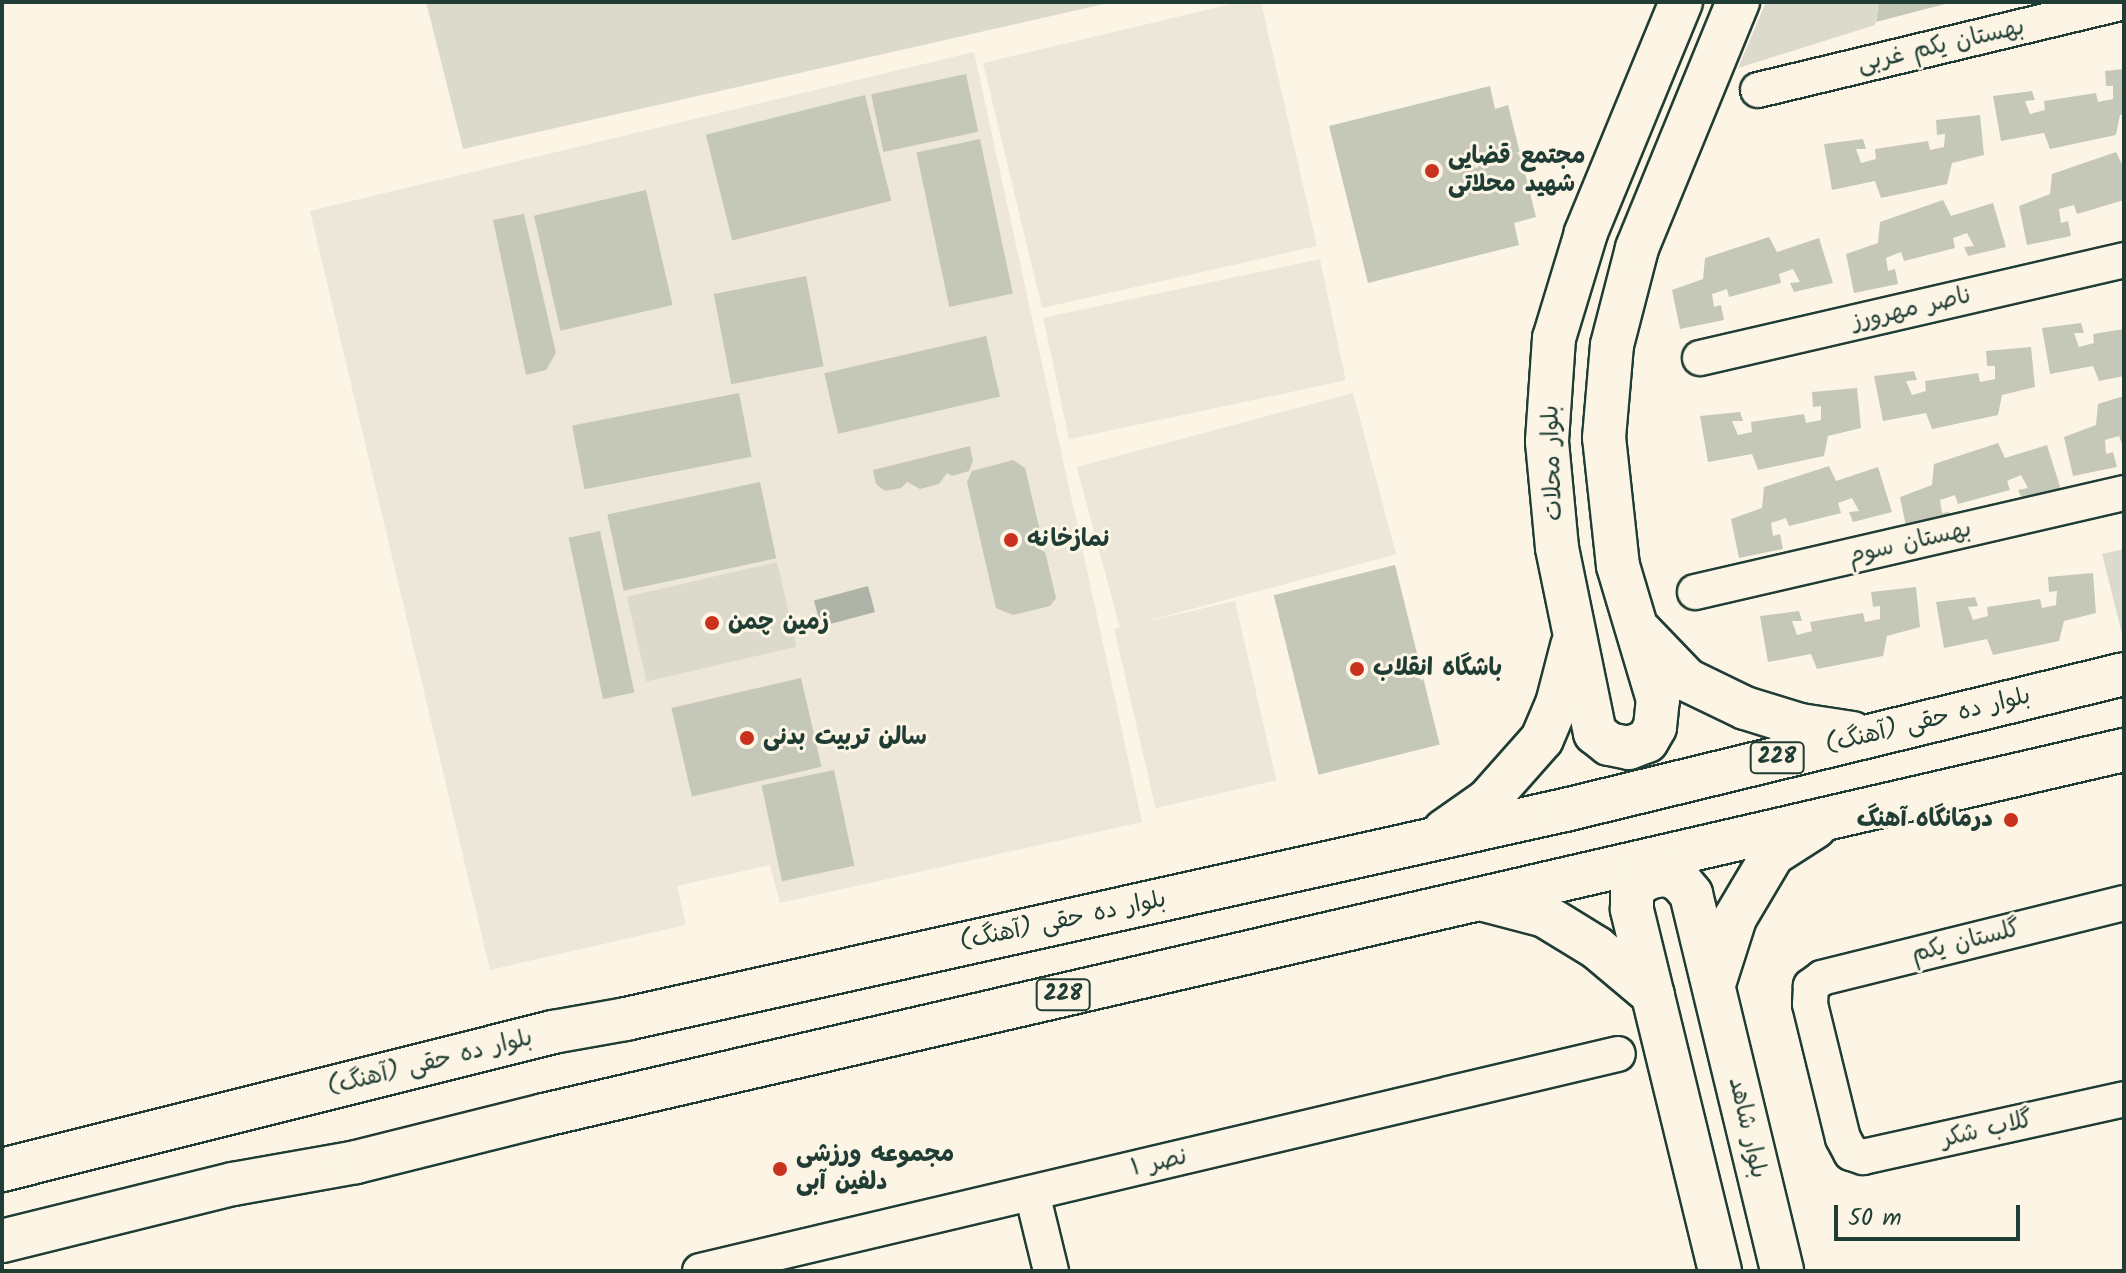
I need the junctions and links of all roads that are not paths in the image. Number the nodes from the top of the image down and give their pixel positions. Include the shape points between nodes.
1 (1681, 2) edge
2 (1738, 2) edge
3 (2124, 2) edge
4 (1758, 90) dead end
5 (2124, 260) edge
6 (1700, 358) dead end
7 (2124, 493) edge
8 (1695, 592) dead end
9 (1633, 625) junction
10 (1575, 637) junction
11 (2124, 674) edge
12 (1869, 736) junction
13 (2124, 750) edge
14 (1830, 818) junction
15 (1430, 840) junction
16 (1479, 899) junction
17 (2124, 903) edge
18 (1713, 986) junction
19 (1653, 995) junction
20 (1618, 1054) dead end
21 (2124, 1099) edge
22 (1851, 1153) joint
23 (2, 1170) edge
24 (1032, 1193) junction
25 (2, 1241) edge
26 (700, 1271) edge
27 (1051, 1271) edge
28 (1720, 1271) edge
29 (1782, 1271) edge

1 - 10 main road, بلوار محلات via 1586,233 1554,338 1547,442 1557,548
2 - 9 main road via 1637,248 1612,345 1604,438 1618,566
3 - 4 street, بهستان یکم غربی
5 - 6 street, ناصر مهرورز
7 - 8 street, بهستان سوم
9 - 10 main road via 1658,700 1655,727 1647,741 1629,748 1609,744 1595,733
9 - 12 main road via 1687,680 1745,708 1800,725
10 - 15 main road, بلوار محلات via 1542,739 1488,800
11 - 12 main road, بلوار ده حقی (آهنگ) / 228
12 - 15 main road, بلوار ده حقی (آهنگ) / 228
13 - 14 main road, 228
14 - 16 main road, 228
14 - 18 main road via 1773,854 1735,918
15 - 23 main road, بلوار ده حقی (آهنگ) / 228 via 553,1032
16 - 19 main road via 1545,916 1597,948
16 - 25 main road, 228
17 - 22 street, گلستان یکم via 1822,978 1811,986 1810,1004
18 - 19 main road, بلوار شاهد via 1691,894 1669,875 1655,876 1632,892
18 - 29 main road, بلوار شاهد
19 - 28 main road
20 - 24 street, نصر ۱
21 - 22 street, گلاب شکر via 1863,1157
24 - 26 street, نصر ۱
24 - 27 street

